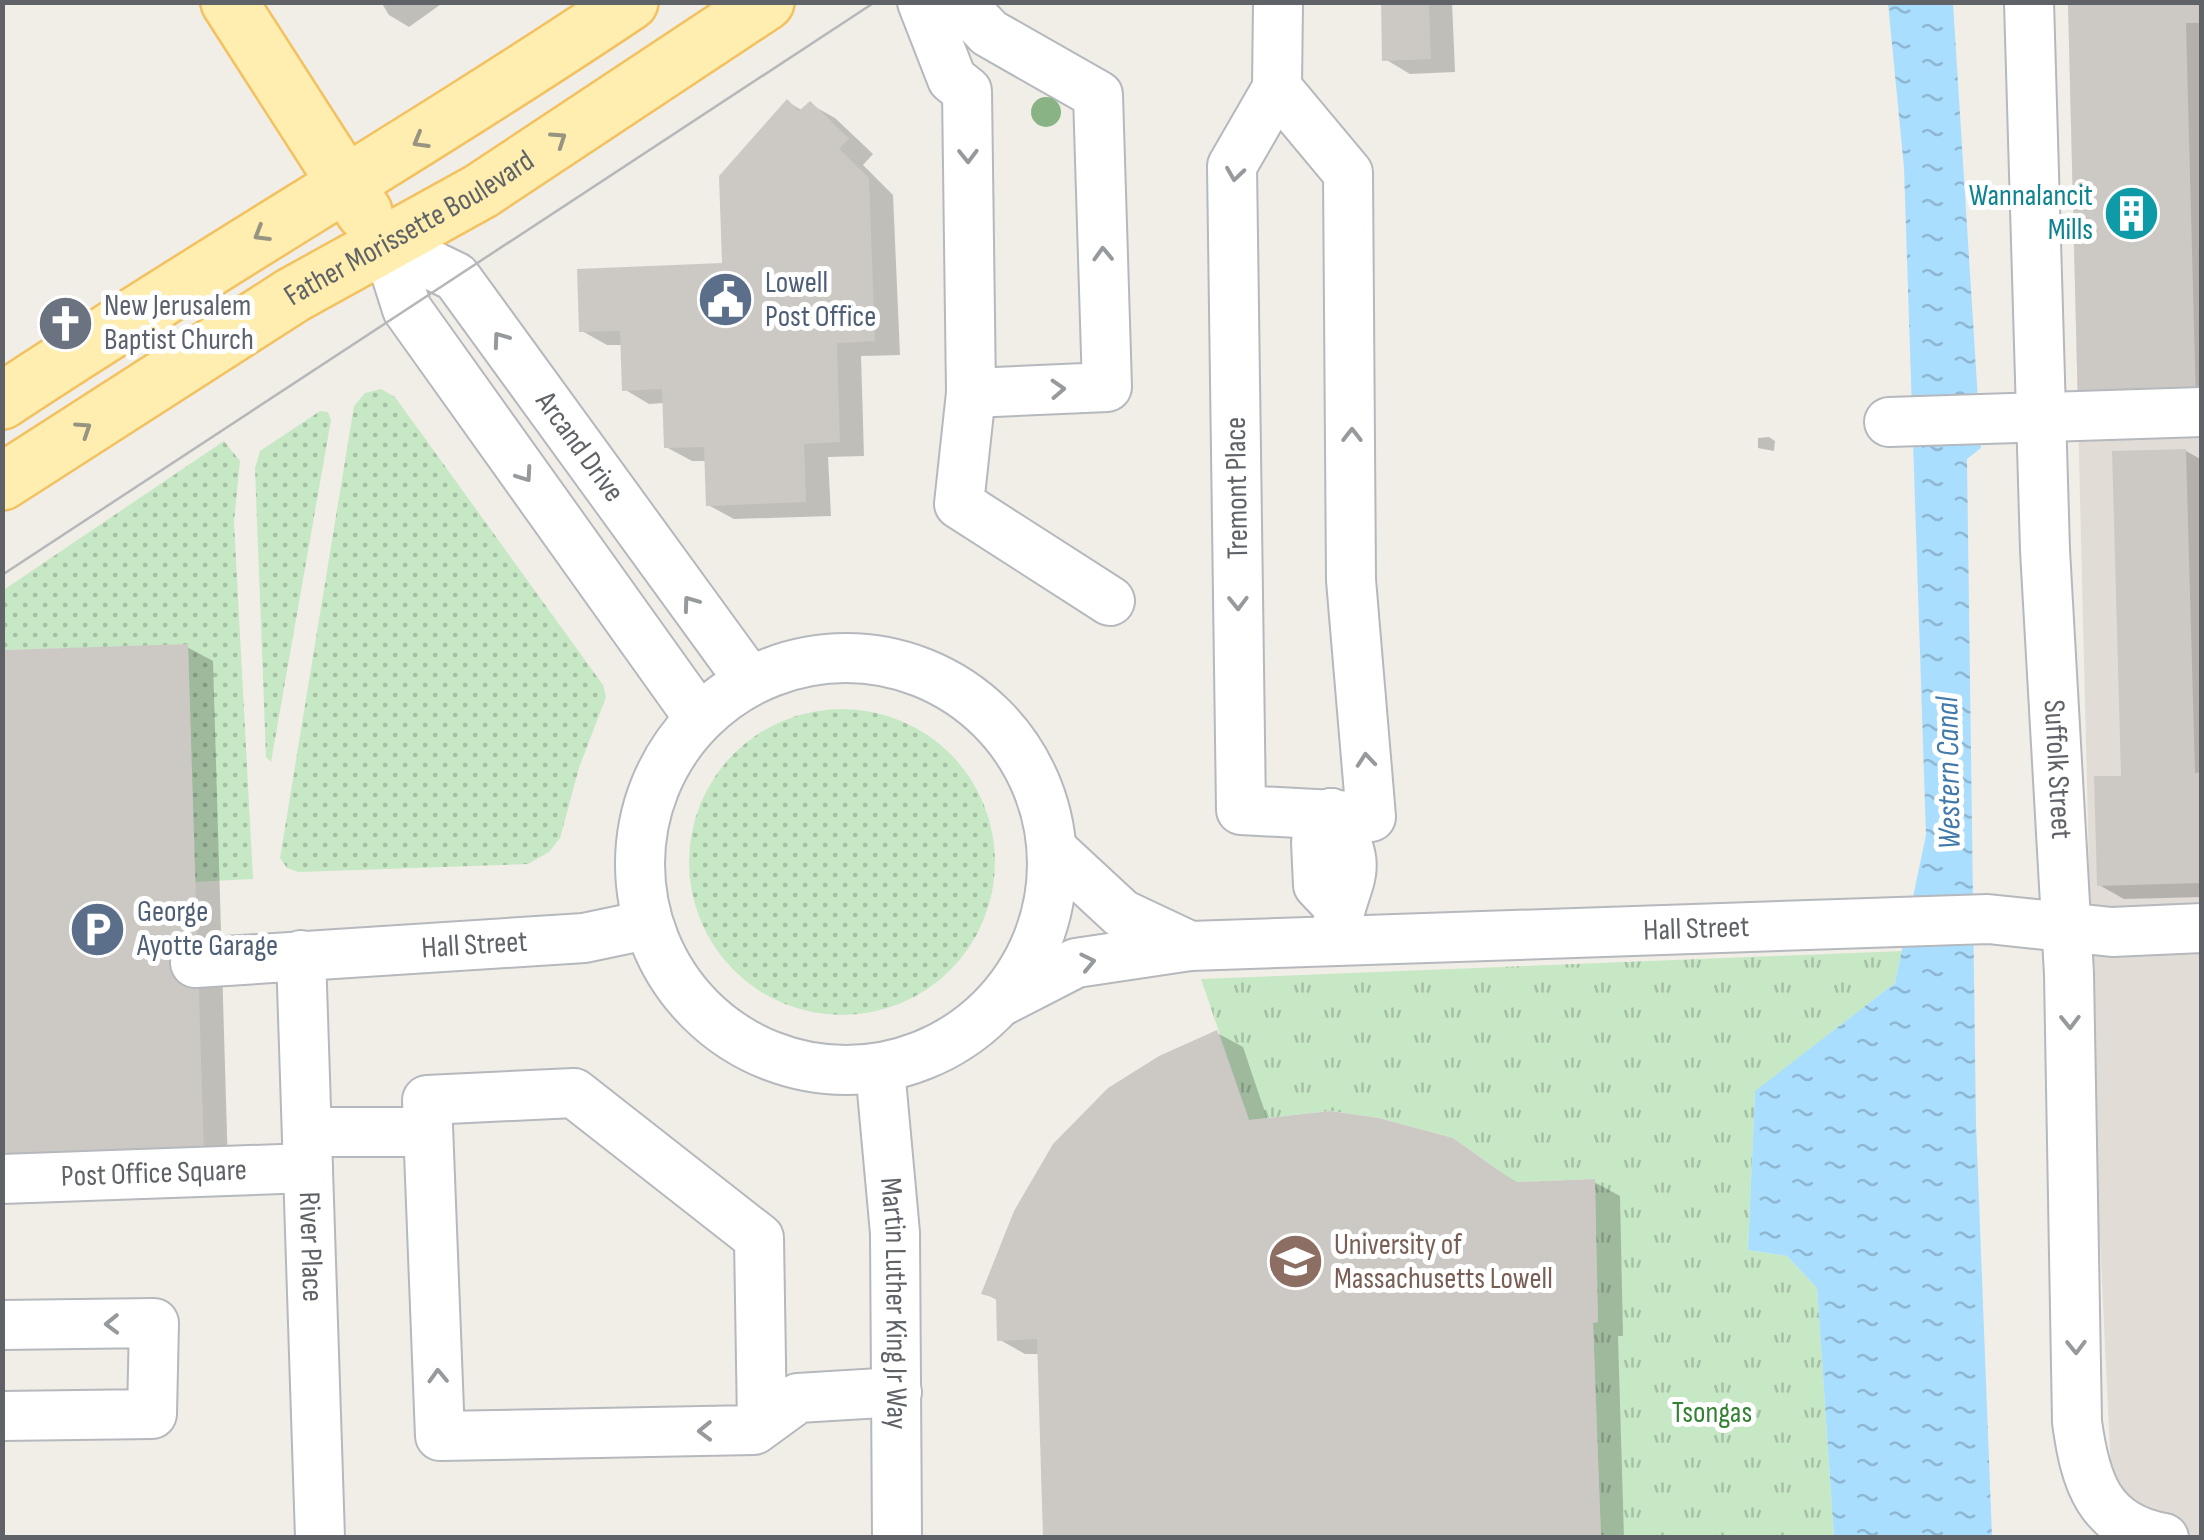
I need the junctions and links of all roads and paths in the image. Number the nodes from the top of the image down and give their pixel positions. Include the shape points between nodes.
1 (229, 2) edge
2 (630, 2) edge
3 (766, 2) edge
4 (922, 2) edge
5 (1278, 2) edge
6 (2029, 2) edge
7 (974, 18) edge
8 (1277, 88) junction
9 (967, 90) junction
10 (344, 184) junction
11 (386, 243) junction
12 (971, 393) junction
13 (2, 401) edge
14 (2202, 412) edge
15 (2043, 420) junction
16 (1889, 422) dead end
17 (2, 482) edge
18 (1110, 601) dead end
19 (749, 680) junction
20 (699, 718) junction
21 (1331, 813) junction
22 (1052, 850) junction
23 (1336, 922) junction
24 (646, 924) junction
25 (2066, 925) junction
26 (2202, 928) edge
27 (1190, 946) junction
28 (301, 955) junction
29 (196, 963) dead end
30 (1000, 1002) junction
31 (880, 1068) junction
32 (428, 1116) junction
33 (308, 1150) junction
34 (2, 1179) edge
35 (2, 1326) edge
36 (898, 1392) junction
37 (2, 1416) edge
38 (762, 1424) junction
39 (320, 1538) edge
40 (897, 1538) edge
41 (2164, 1538) edge

1 - 10 main road, Arcand Drive
2 -> 10 main road via 439,130
11 -> 3 main road, Father Morissette Boulevard via 481,191
4 - 9 street via 952,80
5 - 8 street, Tremont Place
6 - 15 street, Suffolk Street
7 - 9 street via 979,74
12 -> 7 street via 1108,387 1098,95
21 -> 8 street, Tremont Place via 1370,817 1351,580 1348,173
8 -> 21 street, Tremont Place via 1232,166 1241,810
9 -> 12 street
10 - 11 main road, Arcand Drive
10 -> 13 main road
17 -> 11 main road, Father Morissette Boulevard
19 -> 11 street, Arcand Drive via 456,277
11 -> 20 street, Arcand Drive via 407,309
12 - 18 street via 959,504
14 - 15 street
15 - 16 street
15 - 25 street, Suffolk Street
19 - 20 street
19 - 22 street via 848,656 899,664 946,683 988,713 1021,753 1043,800
20 - 24 street via 656,778 638,850
21 - 23 street via 1316,842 1318,885
22 - 27 street, Hall Street via 1122,914
22 - 30 street via 1046,916 1020,976
23 - 25 street, Hall Street via 1712,930 1988,918
23 - 27 street, Hall Street
24 - 28 street, Hall Street via 584,938
24 - 31 street via 671,979 711,1024 762,1055 820,1071
25 - 26 street, Hall Street via 2112,932
25 -> 41 street, Suffolk Street via 2083,1470 2100,1503 2120,1521
30 -> 27 street, Hall Street via 1076,963
28 - 29 street, Hall Street
28 - 33 street, River Place
30 - 31 street via 946,1046
31 - 36 street, Martin Luther King Jr Way via 892,1180
32 - 33 street, Post Office Square
32 - 38 street, Post Office Square via 574,1093 759,1238
38 -> 32 street via 754,1430 440,1436
33 - 34 street, Post Office Square
33 - 39 street, River Place
37 -> 35 street via 152,1414 154,1324
36 - 38 street via 798,1398
36 - 40 street, Martin Luther King Jr Way

